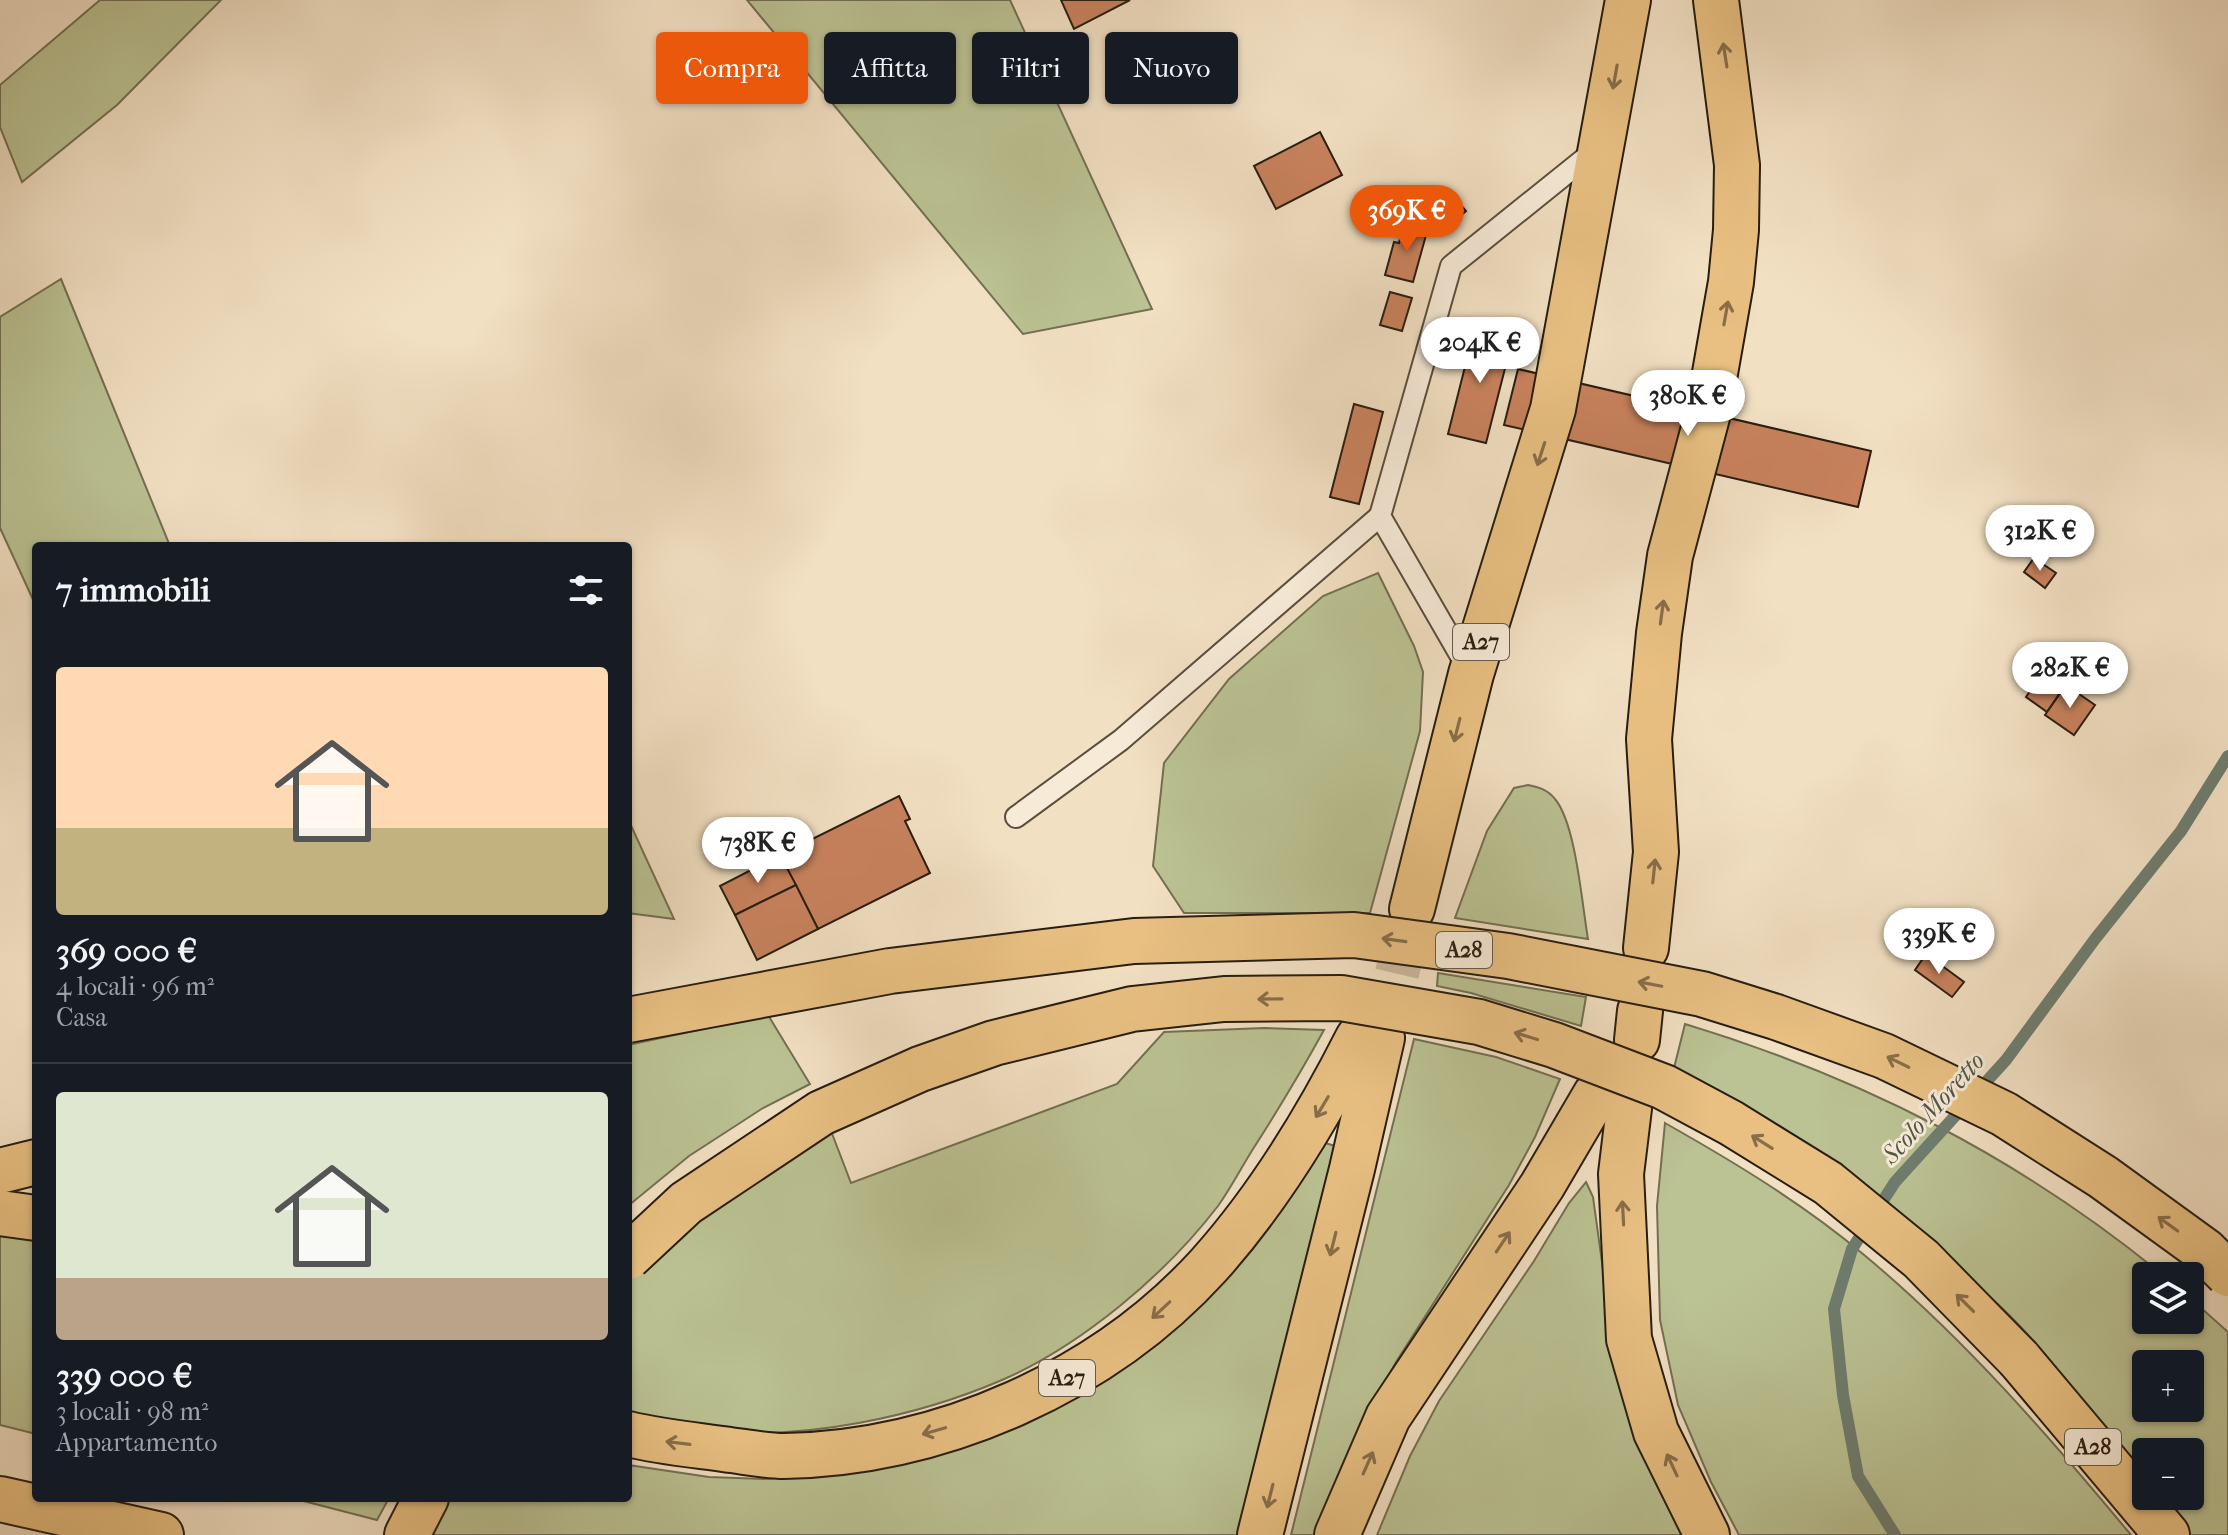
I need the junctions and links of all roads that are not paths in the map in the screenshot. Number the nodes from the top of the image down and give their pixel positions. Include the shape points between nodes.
1 (1628, 0) edge
2 (1716, 0) edge
3 (1603, 143) junction
4 (1380, 516) junction
5 (1471, 674) junction
6 (1016, 817) dead end
7 (1412, 909) tunnel mouth
8 (1646, 948) dead end
9 (632, 1019) edge
10 (32, 1163) edge
11 (0, 1171) edge
12 (0, 1213) edge
13 (32, 1217) edge
14 (632, 1253) edge
15 (2228, 1274) edge
16 (632, 1435) edge
17 (0, 1499) edge
18 (424, 1502) edge
19 (161, 1535) edge
20 (407, 1535) edge
21 (1260, 1535) edge
22 (1337, 1535) edge
23 (1707, 1535) edge
24 (2167, 1535) edge

1 -> 3 highway, A27
8 -> 2 highway via 1656,852 1649,739 1659,633 1670,556 1708,413 1736,230 1737,165
3 - 4 lane via 1451,266
3 -> 5 highway, A27 via 1547,435
4 - 5 lane
4 - 6 lane via 1121,740
5 -> 7 highway, A27
15 -> 9 highway, A28, bridge via 2205,1251 2066,1153 2004,1114 1884,1056 1702,994 1508,956 1354,935 1134,941 890,971
10 - 11 highway
12 - 13 highway
24 -> 14 highway, A28, bridge via 2019,1359 1921,1259 1828,1183 1664,1087 1479,1022 1341,998 1224,999 1132,1009 994,1043 821,1113 686,1203
16 - 21 highway, A27 via 782,1456 876,1448 970,1421 1065,1379 1137,1332 1208,1266 1277,1180 1370,1038 1352,1169
17 - 19 highway
18 - 20 highway
22 - 23 highway via 1388,1417 1542,1186 1613,1101 1629,1339 1656,1432

